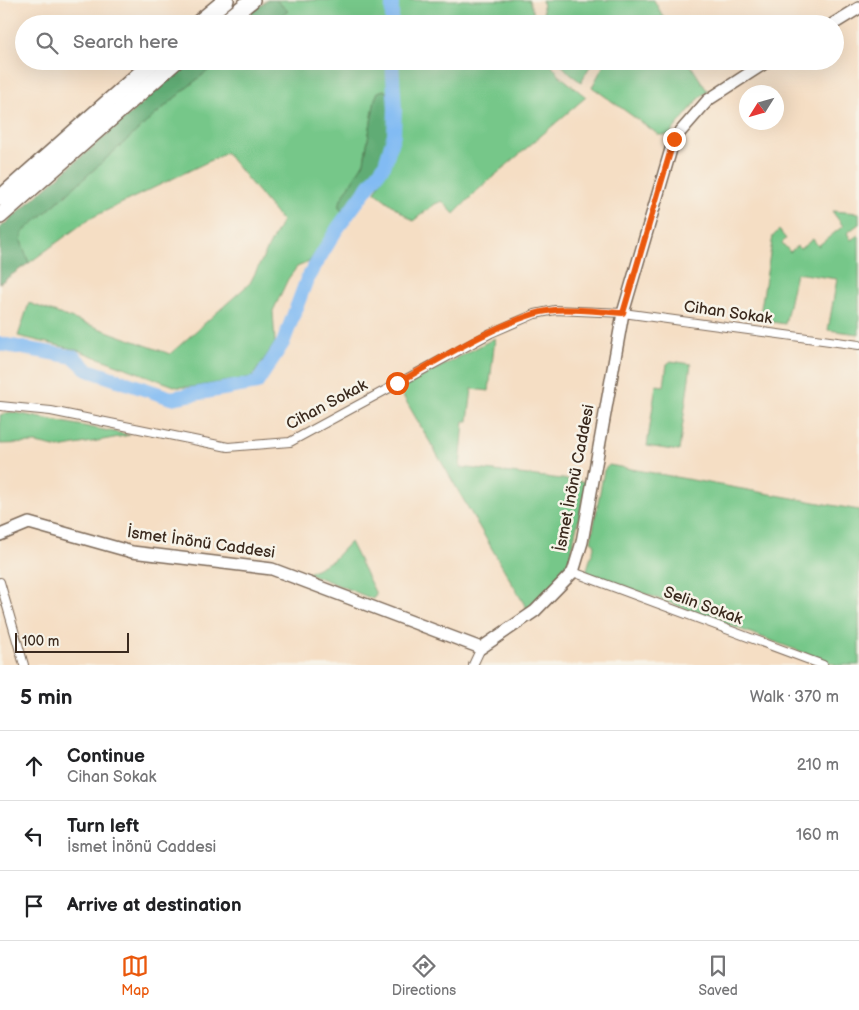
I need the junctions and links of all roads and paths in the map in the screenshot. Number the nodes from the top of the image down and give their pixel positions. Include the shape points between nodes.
1 (226, 0) edge
2 (252, 0) edge
3 (859, 8) edge
4 (208, 15) edge
5 (233, 15) edge
6 (844, 17) edge
7 (144, 70) edge
8 (166, 70) edge
9 (754, 70) edge
10 (0, 198) edge
11 (0, 216) edge
12 (623, 313) junction
13 (859, 345) edge
14 (0, 406) edge
15 (0, 535) edge
16 (573, 572) junction
17 (0, 582) edge
18 (481, 648) junction
19 (24, 665) edge
20 (473, 665) edge
21 (823, 665) edge

1 - 4 highway
2 - 5 highway
3 - 6 street
7 - 10 highway
8 - 11 highway
9 - 12 street, İsmet İnönü Caddesi via 708,100 674,139
12 - 13 street, Cihan Sokak
12 - 14 street, Cihan Sokak via 555,310 535,314 482,337 290,442 228,447 51,411
12 - 16 street, İsmet İnönü Caddesi via 582,542
15 - 18 street, İsmet İnönü Caddesi via 29,523 132,552 272,568
16 - 18 street, İsmet İnönü Caddesi via 535,611
16 - 21 street, Selin Sokak
17 - 19 street
18 - 20 street

